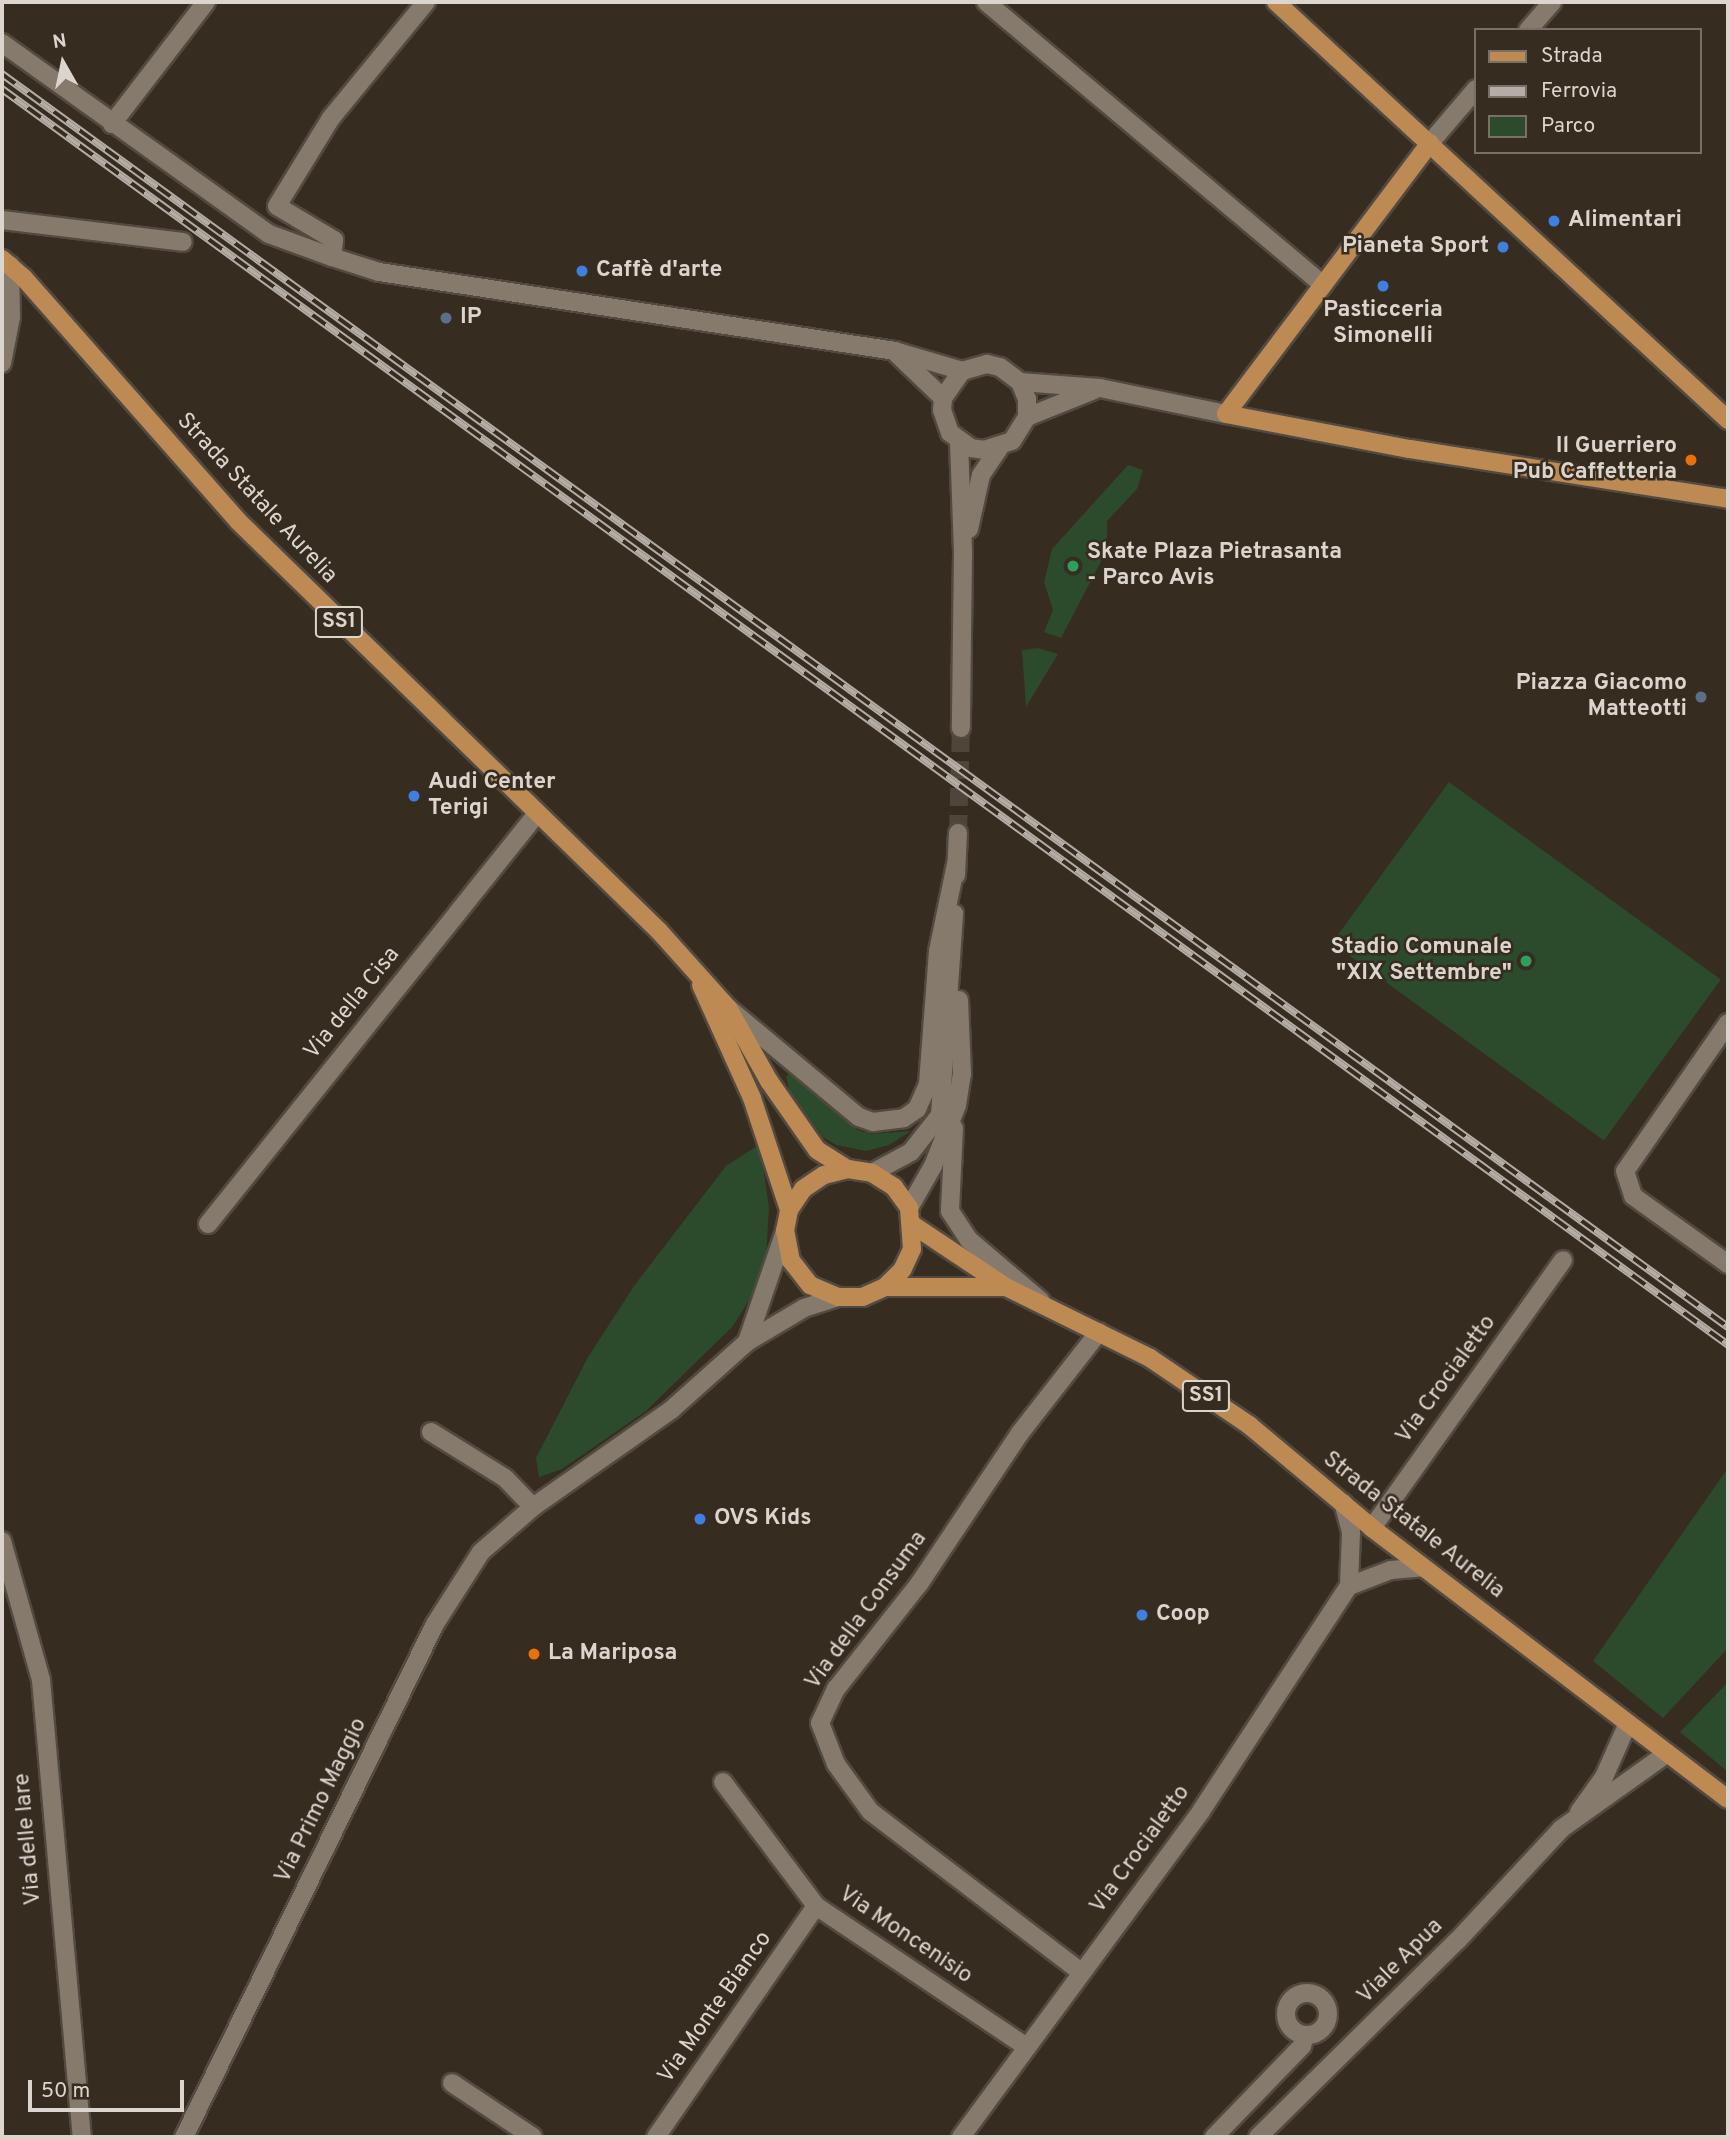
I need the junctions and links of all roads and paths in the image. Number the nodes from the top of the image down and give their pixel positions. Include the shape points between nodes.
1 (206, 2) edge
2 (426, 2) edge
3 (986, 2) edge
4 (1276, 2) edge
5 (1552, 2) edge
6 (1530, 28) edge
7 (2, 43) edge
8 (1474, 91) edge
9 (112, 124) junction
10 (1430, 143) junction
11 (2, 220) edge
12 (183, 242) dead end
13 (332, 257) junction
14 (6, 262) edge
15 (1323, 285) junction
16 (895, 351) junction
17 (2, 363) edge
18 (962, 371) junction
19 (1020, 382) junction
20 (1100, 388) junction
21 (943, 398) junction
22 (1226, 414) junction
23 (1027, 417) junction
24 (1728, 420) edge
25 (959, 442) junction
26 (999, 448) junction
27 (1708, 499) junction
28 (1728, 499) edge
29 (1728, 508) edge
30 (963, 553) junction
31 (961, 728) tunnel mouth
32 (536, 815) junction
33 (958, 833) tunnel mouth
34 (956, 864) junction
35 (953, 962) junction
36 (694, 969) junction
37 (728, 1008) junction
38 (1728, 1023) edge
39 (957, 1105) junction
40 (848, 1169) junction
41 (872, 1173) junction
42 (789, 1210) junction
43 (911, 1216) junction
44 (208, 1224) dead end
45 (785, 1231) junction
46 (1563, 1260) dead end
47 (1728, 1264) edge
48 (885, 1287) junction
49 (1006, 1287) junction
50 (838, 1297) junction
51 (1055, 1312) junction
52 (1099, 1332) junction
53 (747, 1342) junction
54 (431, 1432) dead end
55 (1343, 1503) junction
56 (533, 1507) junction
57 (1372, 1528) junction
58 (2, 1541) edge
59 (1423, 1567) junction
60 (1349, 1586) junction
61 (1628, 1724) junction
62 (1666, 1754) junction
63 (723, 1782) dead end
64 (1728, 1799) edge
65 (1575, 1817) junction
66 (816, 1906) junction
67 (1081, 1972) junction
68 (1306, 2035) dead end
69 (1027, 2047) junction
70 (452, 2083) dead end
71 (82, 2137) edge
72 (184, 2137) edge
73 (533, 2137) edge
74 (656, 2137) edge
75 (961, 2137) edge
76 (1214, 2137) edge
77 (1258, 2137) edge

1 - 9 street
2 - 13 street via 331,118 277,206 334,240
3 - 15 street
4 - 10 main road
5 - 6 street
7 - 9 street
8 - 10 street
9 - 13 street via 268,234
10 - 15 main road
10 - 24 main road
11 - 12 street
13 - 16 street via 379,272
14 - 17 street via 11,317
14 - 32 main road, Strada Statale Aurelia / SS1 via 238,521
15 - 22 main road
16 - 18 street
16 - 21 street
18 - 19 street via 987,364 1000,367
18 - 21 street
19 - 20 street
19 - 23 street via 1027,399
20 - 22 street
20 - 23 street
21 - 25 street via 944,422
22 - 27 main road
23 - 26 street via 1021,430
25 - 26 street via 978,449
25 - 30 street
26 - 30 street via 981,475
27 - 28 main road
27 - 29 main road
30 - 31 street
32 - 36 main road, Strada Statale Aurelia / SS1
32 - 44 street, Via della Cisa
33 - 34 street
34 - 35 street
34 - 37 street via 939,951 928,1084 917,1109 904,1118 873,1122 859,1116
35 - 39 street, Strada Statale Aurelia via 961,1028
35 - 41 street via 940,1115 911,1152
36 - 37 main road, Strada Statale Aurelia
36 - 42 main road, Strada Statale Aurelia / SS1 via 752,1098
37 - 40 main road, Strada Statale Aurelia via 799,1127 817,1150
38 - 47 street via 1625,1171 1633,1196
39 - 43 street
39 - 51 street, Strada Statale Aurelia via 950,1211 969,1240
40 - 41 main road
40 - 42 main road via 824,1175 803,1189
41 - 43 main road via 894,1187
42 - 45 main road
43 - 48 main road via 907,1259
43 - 49 main road, Strada Statale Aurelia / SS1
45 - 50 main road via 791,1261 810,1285
45 - 53 street, Via Primo Maggio
46 - 57 street, Via Crocialetto
48 - 49 main road, Strada Statale Aurelia
48 - 50 main road via 863,1297
49 - 51 main road, Strada Statale Aurelia / SS1
50 - 53 street, Via Primo Maggio via 804,1308
51 - 52 main road, Strada Statale Aurelia / SS1
52 - 55 main road, Strada Statale Aurelia / SS1 via 1150,1358 1249,1425
52 - 67 street, Via della Consuma via 1020,1433 919,1584 836,1689 820,1723 836,1764 870,1811
53 - 56 street, Via Primo Maggio via 671,1410
54 - 56 street via 506,1478
55 - 57 main road, Strada Statale Aurelia / SS1
55 - 60 street via 1351,1532
56 - 72 street, Via Primo Maggio via 481,1552 435,1623
57 - 59 main road, Strada Statale Aurelia / SS1
58 - 71 street, Via delle Iare via 41,1680
59 - 60 street via 1391,1570
59 - 61 main road, Strada Statale Aurelia / SS1
60 - 67 street, Via Crocialetto via 1201,1811
61 - 62 main road, Strada Statale Aurelia / SS1
61 - 65 street, Viale Apua via 1604,1777
62 - 64 main road, Strada Statale Aurelia / SS1
62 - 65 street, Viale Apua
63 - 66 street, Via Moncenisio
65 - 77 street, Viale Apua
66 - 69 street, Via Moncenisio
66 - 74 street, Via Monte Bianco
67 - 69 street, Via Crocialetto
68 - 76 street via 1303,2046
69 - 75 street, Via Crocialetto
70 - 73 street

